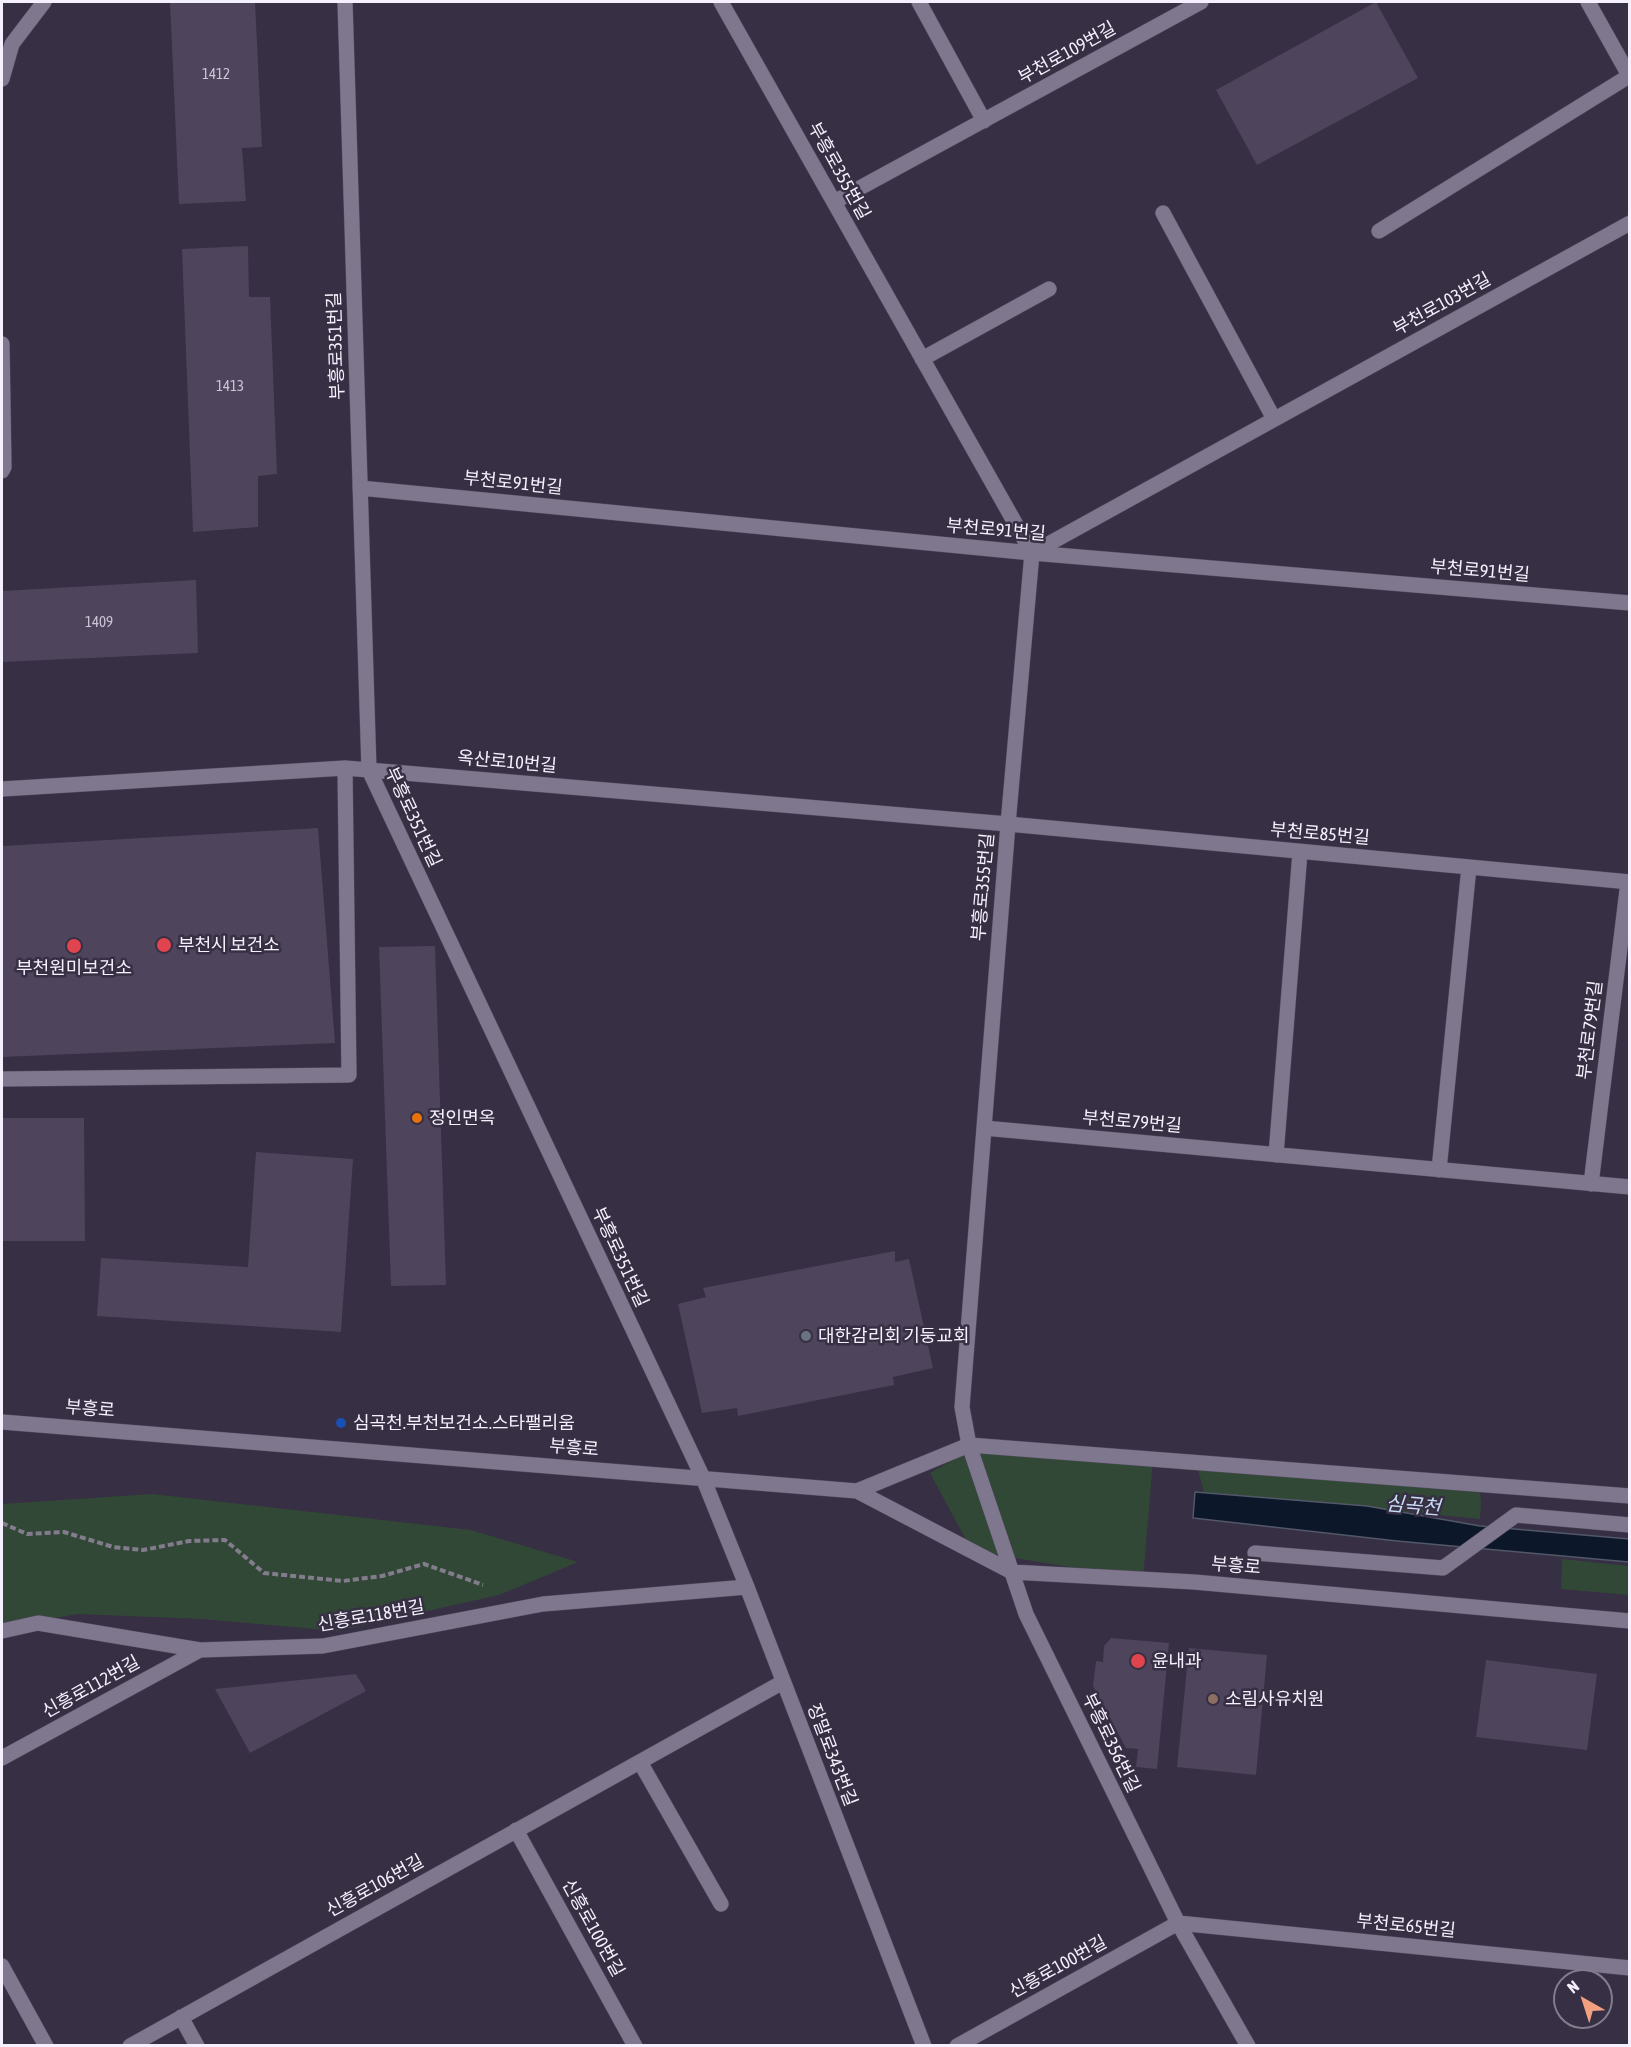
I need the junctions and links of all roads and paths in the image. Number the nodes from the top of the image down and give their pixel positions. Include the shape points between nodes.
1 (44, 2) edge
2 (345, 2) edge
3 (721, 2) edge
4 (919, 2) edge
5 (1201, 2) edge
6 (1588, 2) edge
7 (1629, 76) edge
8 (2, 79) edge
9 (984, 121) junction
10 (834, 202) junction
11 (1163, 213) dead end
12 (1629, 223) edge
13 (1379, 231) dead end
14 (1049, 290) dead end
15 (2, 344) edge
16 (922, 359) junction
17 (2, 362) edge
18 (1274, 419) junction
19 (2, 471) edge
20 (360, 488) junction
21 (1032, 553) junction
22 (1629, 603) edge
23 (345, 768) junction
24 (369, 770) junction
25 (2, 789) edge
26 (1008, 824) junction
27 (1300, 852) junction
28 (1470, 867) junction
29 (1629, 882) edge
30 (2, 1079) edge
31 (984, 1128) junction
32 (1276, 1155) junction
33 (1439, 1170) junction
34 (1591, 1184) junction
35 (1629, 1187) edge
36 (2, 1422) edge
37 (969, 1445) junction
38 (703, 1478) junction
39 (856, 1491) junction
40 (1629, 1496) edge
41 (1629, 1515) edge
42 (1570, 1520) junction
43 (2, 1523) edge
44 (1629, 1525) edge
45 (1255, 1553) dead end
46 (1012, 1572) junction
47 (747, 1587) junction
48 (510, 1610) junction
49 (1629, 1621) edge
50 (2, 1631) edge
51 (200, 1650) junction
52 (783, 1682) junction
53 (2, 1758) edge
54 (640, 1762) junction
55 (516, 1830) junction
56 (721, 1904) dead end
57 (1178, 1923) junction
58 (2, 1966) edge
59 (1629, 1968) edge
60 (182, 2017) junction
61 (46, 2046) edge
62 (130, 2046) edge
63 (197, 2046) edge
64 (635, 2046) edge
65 (924, 2046) edge
66 (957, 2046) edge
67 (1248, 2046) edge

1 - 8 street via 12,44
2 - 20 street, 부흥로351번길
3 - 10 street, 부흥로355번길
4 - 9 street
5 - 9 street, 부천로109번길
6 - 7 street
7 - 13 street
9 - 10 street, 부천로109번길
10 - 16 street, 부흥로355번길
11 - 18 street
12 - 18 street, 부천로103번길
14 - 16 street
15 - 17 street
16 - 21 street, 부흥로355번길
17 - 19 street
18 - 21 street, 부천로103번길
20 - 21 street, 부천로91번길
20 - 24 street, 부흥로351번길
21 - 22 street, 부천로91번길
21 - 26 street, 부흥로355번길
23 - 24 street, 옥산로10번길
23 - 25 street, 옥산로10번길
23 - 30 street via 349,1075
24 - 26 street, 옥산로10번길
24 - 38 street, 부흥로351번길
26 - 27 street, 부천로85번길
26 - 31 street, 부흥로355번길
27 - 28 street, 부천로85번길
27 - 32 street
28 - 29 street, 부천로85번길
28 - 33 street
29 - 34 street, 부천로79번길
31 - 32 street, 부천로79번길
31 - 37 street, 부흥로355번길 via 962,1407
32 - 33 street, 부천로79번길
33 - 34 street, 부천로79번길
34 - 35 street, 부천로79번길
36 - 38 street, 부흥로
37 - 39 street, 부흥로
37 - 40 street, 부흥로
37 - 46 street, 부흥로356번길
38 - 39 street, 부흥로
38 - 47 street, 장말로343번길
39 - 46 street, 부흥로
41 - 42 street
42 - 44 street
42 - 45 street via 1516,1515 1443,1568
43 - 48 path via 27,1534 64,1532 113,1547 143,1550 189,1541 225,1540 264,1573 343,1581 382,1576 424,1564 477,1582 499,1595
46 - 49 street, 부흥로 via 1194,1582
46 - 57 street, 부흥로356번길 via 1026,1614
47 - 48 street, 신흥로118번길
47 - 52 street, 장말로343번길
48 - 51 street, 신흥로118번길 via 323,1646
50 - 51 street, 신흥로118번길 via 38,1623
51 - 53 street, 신흥로112번길
52 - 54 street, 신흥로106번길
52 - 65 street, 장말로343번길
54 - 55 street, 신흥로106번길
54 - 56 street
55 - 60 street, 신흥로106번길
55 - 64 street, 신흥로100번길
57 - 59 street, 부천로65번길
57 - 66 street, 신흥로100번길
57 - 67 street, 부흥로356번길
58 - 61 street
60 - 62 street, 신흥로106번길
60 - 63 street

